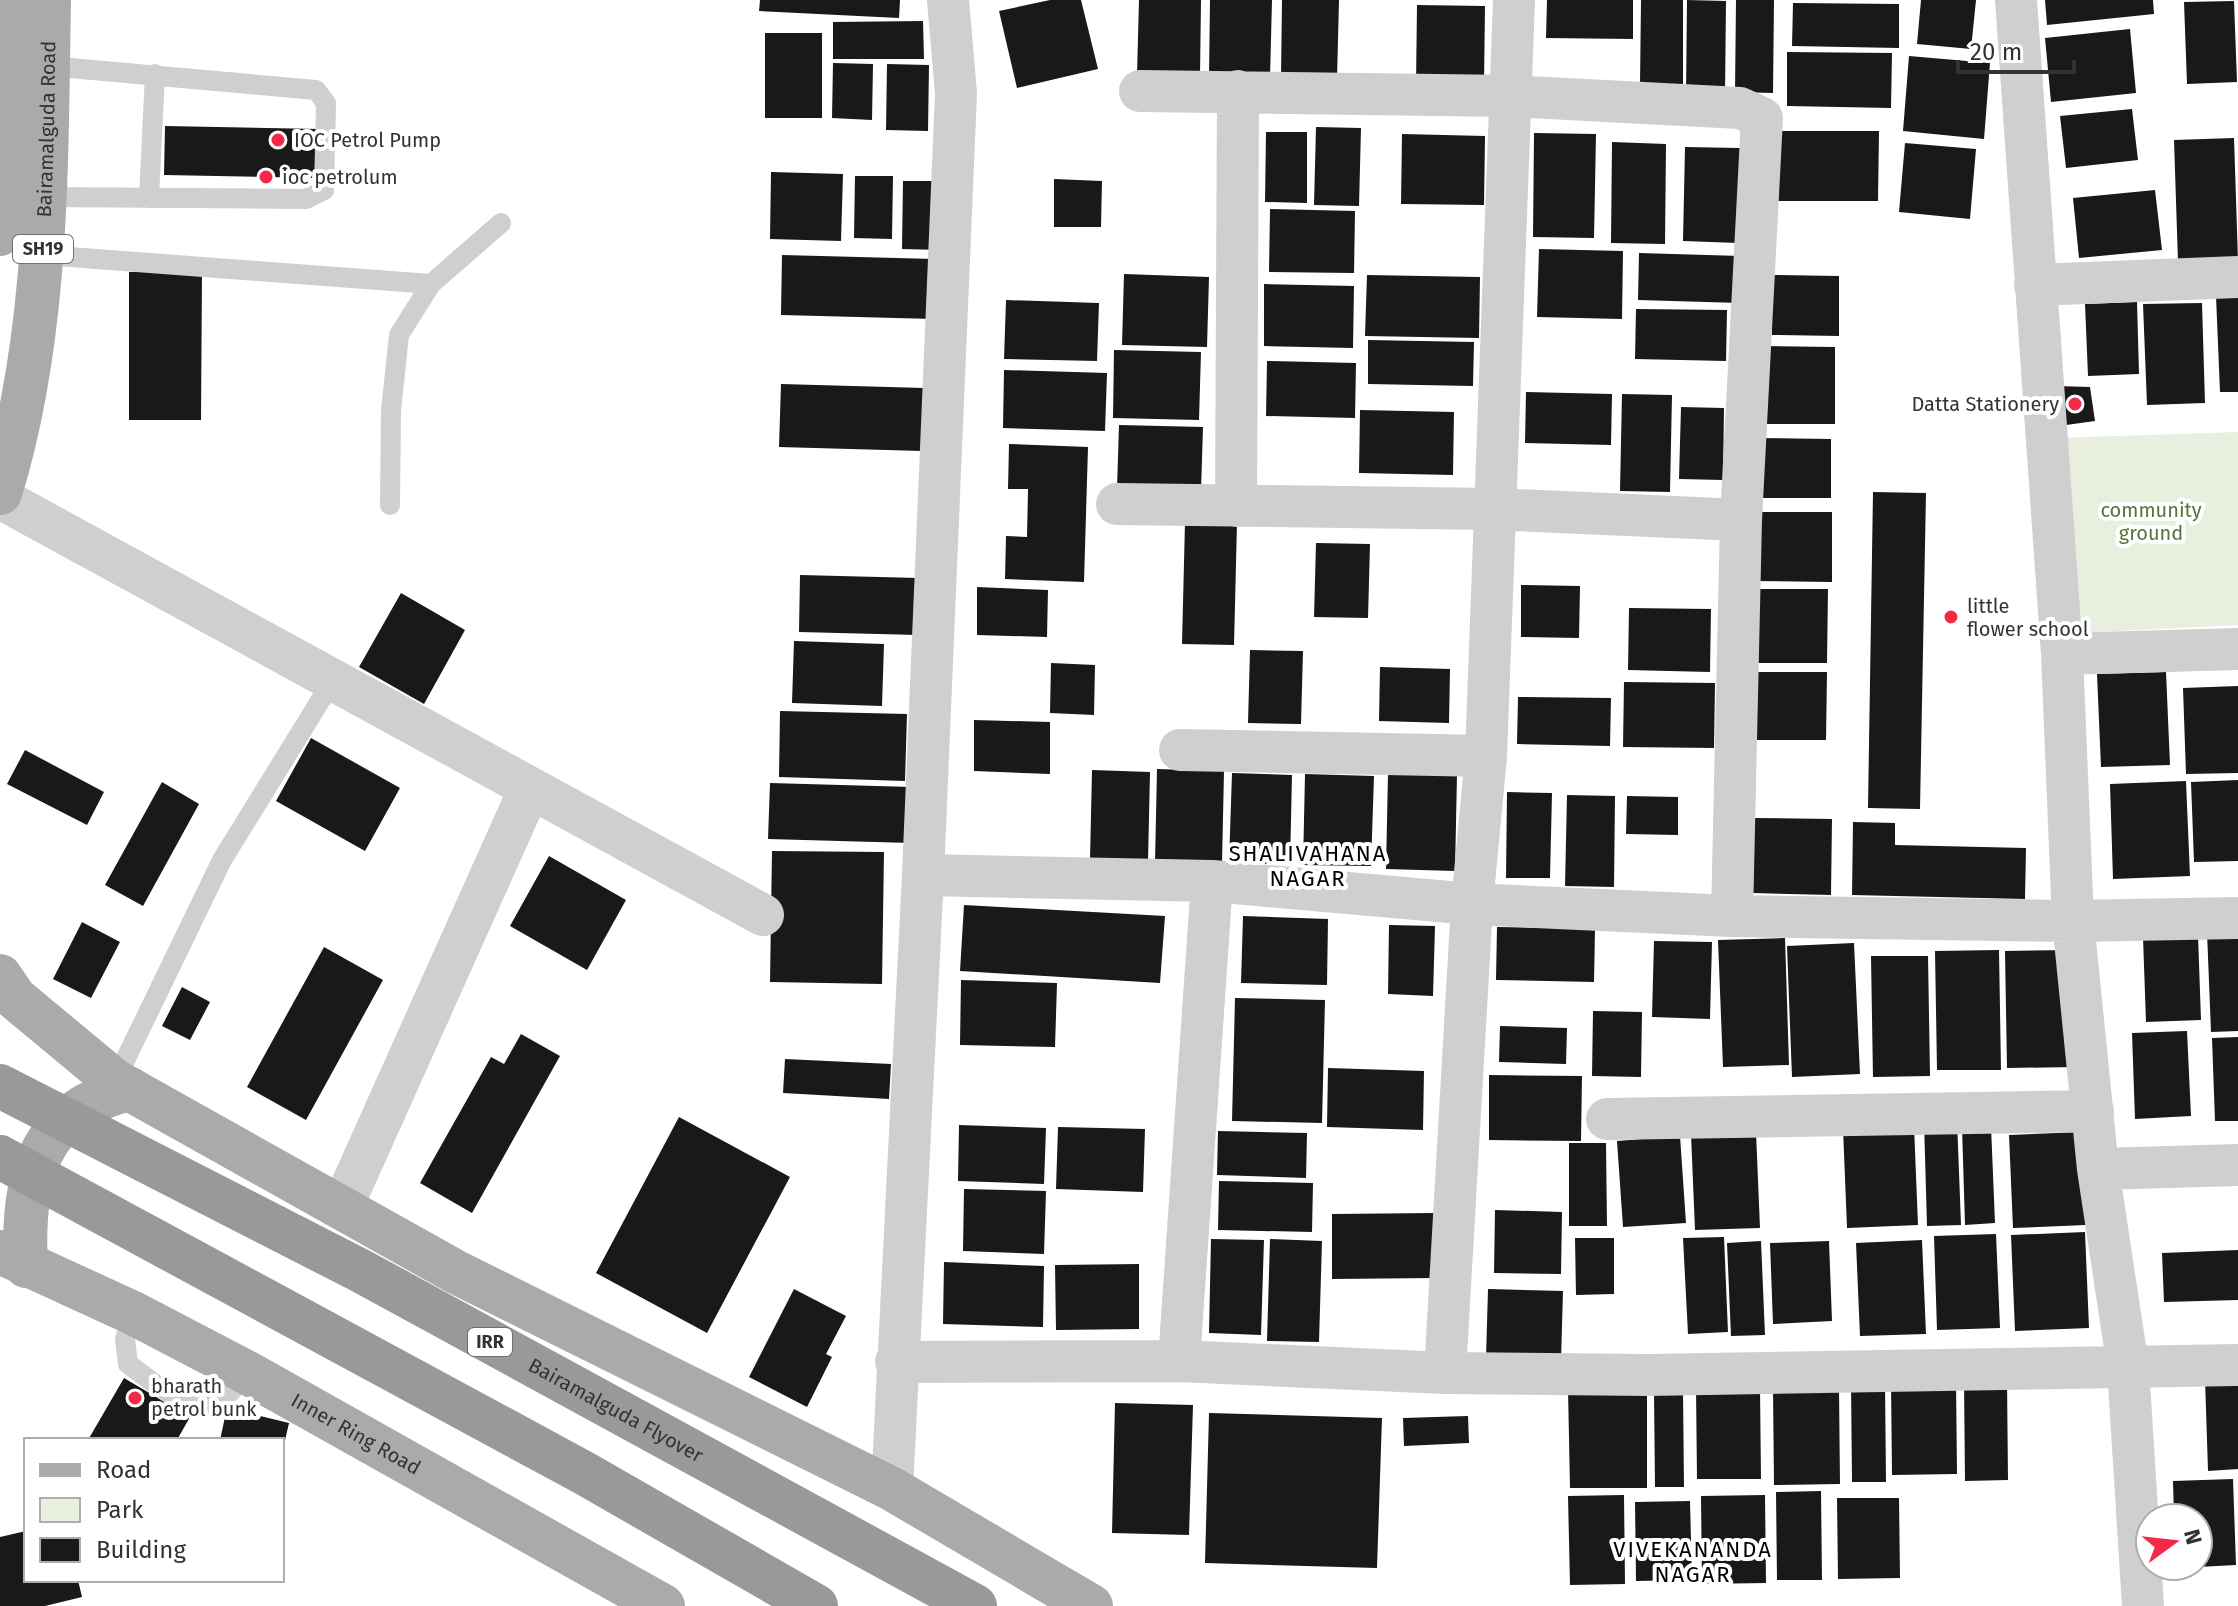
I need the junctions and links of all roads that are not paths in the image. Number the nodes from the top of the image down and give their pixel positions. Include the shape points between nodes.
1 (12, 0) edge
2 (49, 0) edge
3 (948, 0) edge
4 (1514, 0) edge
5 (2016, 0) edge
6 (155, 74) junction
7 (34, 82) junction
8 (1140, 91) dead end
9 (1238, 91) junction
10 (1511, 96) junction
11 (43, 197) junction
12 (149, 198) junction
13 (501, 223) dead end
14 (0, 234) edge
15 (43, 255) junction
16 (2238, 277) edge
17 (431, 284) junction
18 (2035, 285) junction
19 (0, 496) edge
20 (1117, 504) dead end
21 (390, 505) dead end
22 (1236, 506) junction
23 (1493, 509) junction
24 (1741, 520) junction
25 (2238, 649) edge
26 (2062, 654) junction
27 (333, 680) junction
28 (1180, 750) dead end
29 (1486, 756) junction
30 (530, 788) junction
31 (923, 875) junction
32 (1212, 881) junction
33 (1472, 904) junction
34 (763, 915) dead end
35 (1732, 916) junction
36 (2238, 918) edge
37 (2073, 921) junction
38 (0, 976) edge
39 (123, 1085) junction
40 (0, 1086) edge
41 (2093, 1111) junction
42 (1607, 1119) dead end
43 (0, 1157) edge
44 (2238, 1165) edge
45 (2098, 1169) junction
46 (342, 1207) junction
47 (17, 1268) edge
48 (1179, 1361) junction
49 (896, 1362) junction
50 (2238, 1365) edge
51 (2128, 1367) junction
52 (1445, 1373) junction
53 (892, 1489) junction
54 (663, 1606) edge
55 (816, 1606) edge
56 (975, 1606) edge
57 (1091, 1606) edge
58 (2143, 1606) edge

1 - 7 main road, Bairamalguda Road / SH19
2 - 7 main road, Bairamalguda Road / SH19
3 - 31 street via 956,93
4 - 10 street
5 - 18 street
6 - 7 lane
6 - 12 lane
6 - 12 lane via 316,90 326,103 324,190 306,199
7 - 11 main road, Bairamalguda Road / SH19
7 - 14 main road, Bairamalguda Road / SH19
8 - 9 street
9 - 10 street
9 - 22 street
10 - 23 street
10 - 24 street via 1740,108 1762,118
11 - 12 lane
11 - 15 main road, Bairamalguda Road / SH19
13 - 17 lane
15 - 17 lane
15 - 19 main road, Bairamalguda Road / SH19 via 16,442
16 - 18 street
17 - 21 lane via 399,335
18 - 26 street
19 - 27 street
20 - 22 street
22 - 23 street
23 - 24 street
23 - 29 street
24 - 35 street
25 - 26 street
26 - 37 street
27 - 30 street
27 - 39 lane via 222,860
28 - 29 street
29 - 33 street
30 - 34 street
30 - 46 street
31 - 32 street
31 - 49 street
32 - 33 street
32 - 48 street
33 - 35 street
33 - 52 street
35 - 37 street
36 - 37 street
37 - 41 street
38 - 39 main road via 15,998
39 - 46 main road
39 - 47 main road via 78,1107 53,1134 26,1203
40 - 56 highway, Bairamalguda Flyover / IRR, bridge via 361,1271
41 - 42 street
41 - 45 street
43 - 55 highway, bridge via 584,1473
44 - 45 street
45 - 51 street
46 - 53 main road via 456,1272
47 - 54 main road, Inner Ring Road via 133,1313 246,1372
48 - 49 street
48 - 52 street
49 - 53 street
50 - 51 street
51 - 52 street
51 - 58 street
53 - 57 main road

